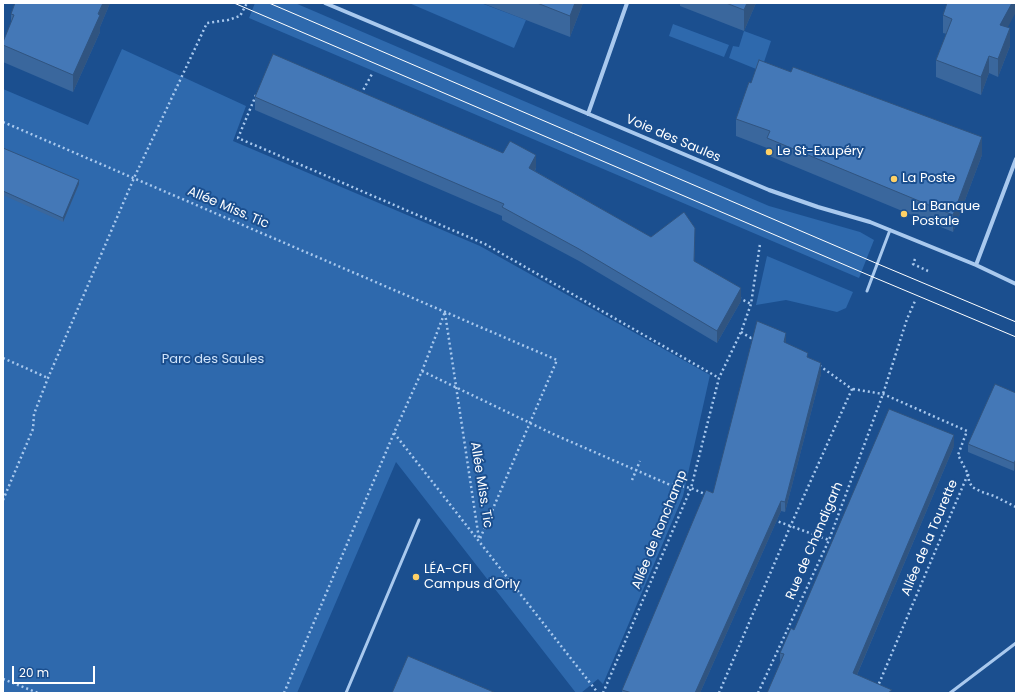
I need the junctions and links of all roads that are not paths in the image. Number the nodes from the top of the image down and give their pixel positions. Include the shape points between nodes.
1 (325, 3) edge
2 (627, 3) edge
3 (588, 114) junction
4 (1016, 159) edge
5 (890, 230) junction
6 (976, 265) junction
7 (1016, 284) edge
8 (867, 291) dead end
9 (419, 520) dead end
10 (1016, 643) edge
11 (346, 693) edge
12 (950, 693) edge

1 - 3 street, Voie des Saules
2 - 3 street
3 - 5 street, Voie des Saules via 769,190
4 - 6 street
5 - 6 street, Voie des Saules
5 - 8 lane
6 - 7 street, Voie des Saules
9 - 11 lane
10 - 12 lane

